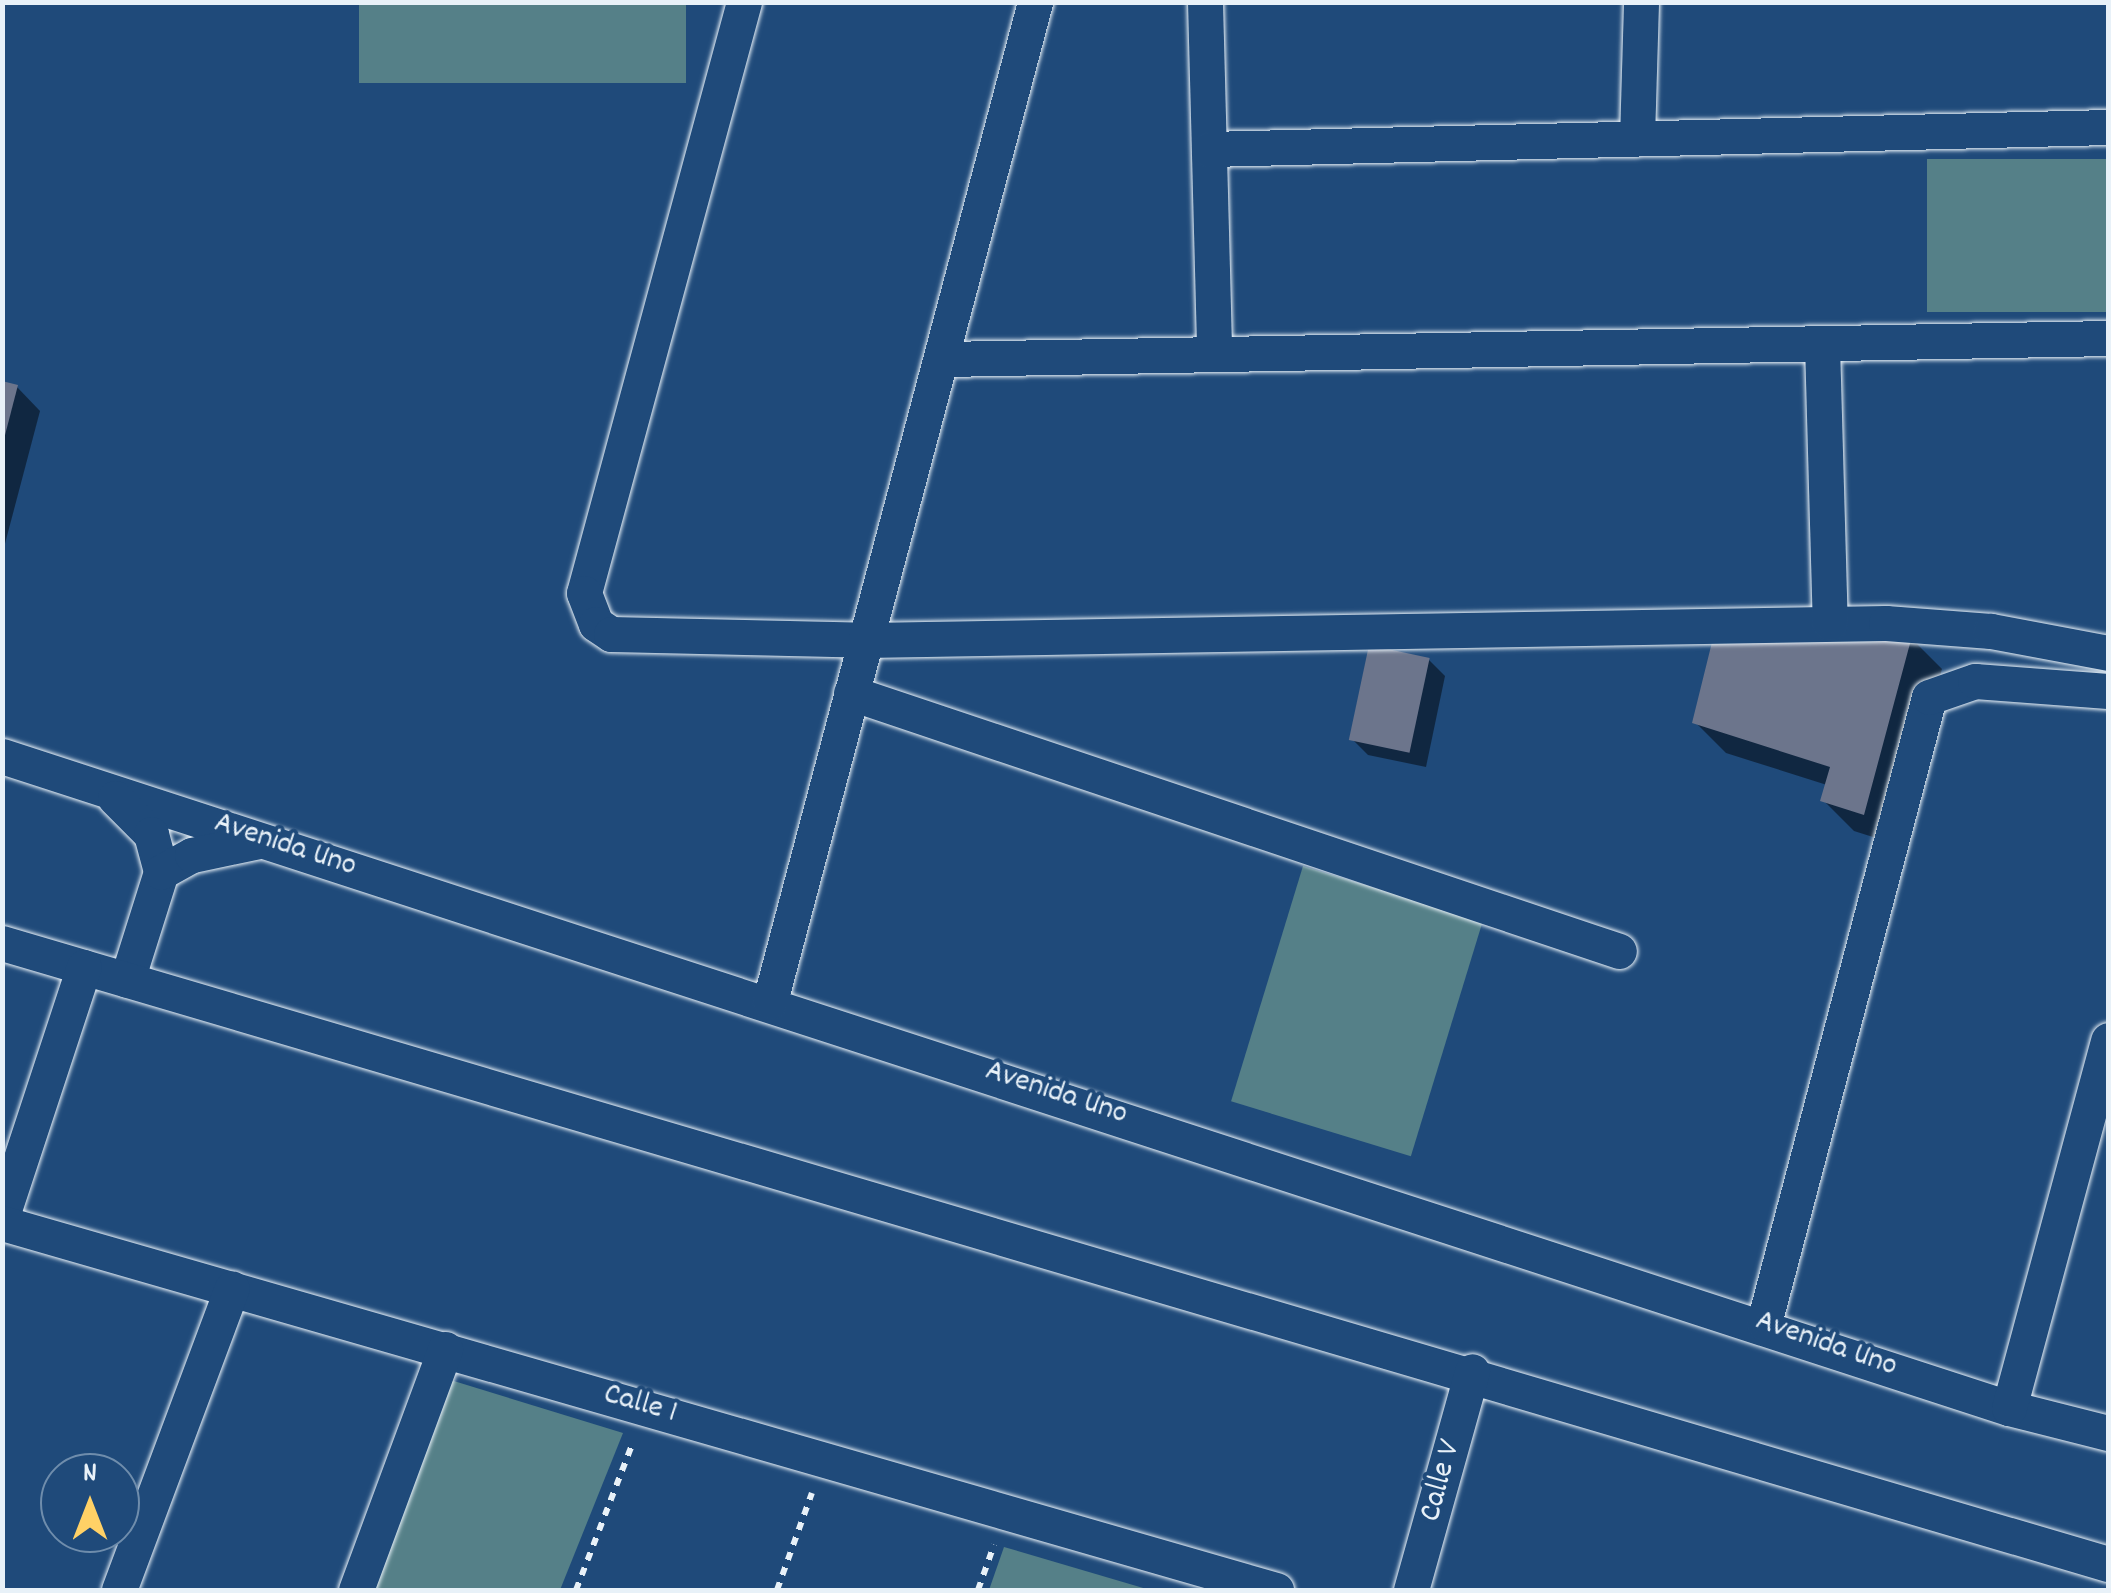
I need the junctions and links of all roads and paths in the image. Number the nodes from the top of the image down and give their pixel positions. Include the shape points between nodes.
1 (744, 2) edge
2 (1035, 2) edge
3 (1206, 2) edge
4 (1641, 2) edge
5 (2108, 127) edge
6 (1637, 138) junction
7 (1209, 149) junction
8 (2108, 338) edge
9 (1822, 344) junction
10 (1214, 354) junction
11 (942, 359) junction
12 (1830, 623) junction
13 (866, 640) junction
14 (2038, 642) junction
15 (2108, 654) edge
16 (2033, 684) junction
17 (2108, 691) edge
18 (851, 693) junction
19 (2, 756) edge
20 (102, 788) junction
21 (264, 840) junction
22 (161, 872) junction
23 (2, 943) edge
24 (1619, 951) dead end
25 (84, 967) junction
26 (126, 980) junction
27 (770, 1001) junction
28 (2108, 1040) edge
29 (2, 1220) edge
30 (232, 1288) junction
31 (1764, 1323) junction
32 (445, 1349) junction
33 (1472, 1371) junction
34 (647, 1406) junction
35 (2009, 1408) junction
36 (2108, 1434) edge
37 (825, 1458) junction
38 (2108, 1564) edge
39 (119, 1590) edge
40 (356, 1590) edge
41 (576, 1590) edge
42 (777, 1590) edge
43 (1276, 1590) edge
44 (1411, 1590) edge

1 - 13 street via 584,593 586,606 596,624 630,638
2 - 11 street
3 - 7 street
4 - 6 street
5 - 6 street
6 - 7 street
7 - 10 street
8 - 9 street
9 - 10 street
9 - 12 street
10 - 11 street
11 - 13 street
12 - 13 street
12 - 14 street via 1991,631
13 - 18 street
14 - 15 street
14 - 16 street
16 - 17 street
16 - 31 street via 1949,685 1929,697 1920,716 1860,970
18 - 24 street
18 - 27 street
19 - 20 street, Avenida Uno
20 - 21 street, Avenida Uno
20 - 22 street via 136,812 151,834
21 - 22 street via 228,844
21 - 27 street, Avenida Uno
22 - 26 street
23 - 25 street
25 - 26 street
25 - 29 street
26 - 33 street
27 - 31 street, Avenida Uno
28 - 35 street
29 - 30 street, Calle 1
30 - 32 street, Calle 1
30 - 39 street
31 - 35 street, Avenida Uno
32 - 34 street, Calle 1
32 - 40 street
33 - 38 street
33 - 44 street, Calle V
34 - 37 street, Calle 1
34 - 41 path
35 - 36 street, Avenida Uno
37 - 42 path
37 - 43 street, Calle 1

